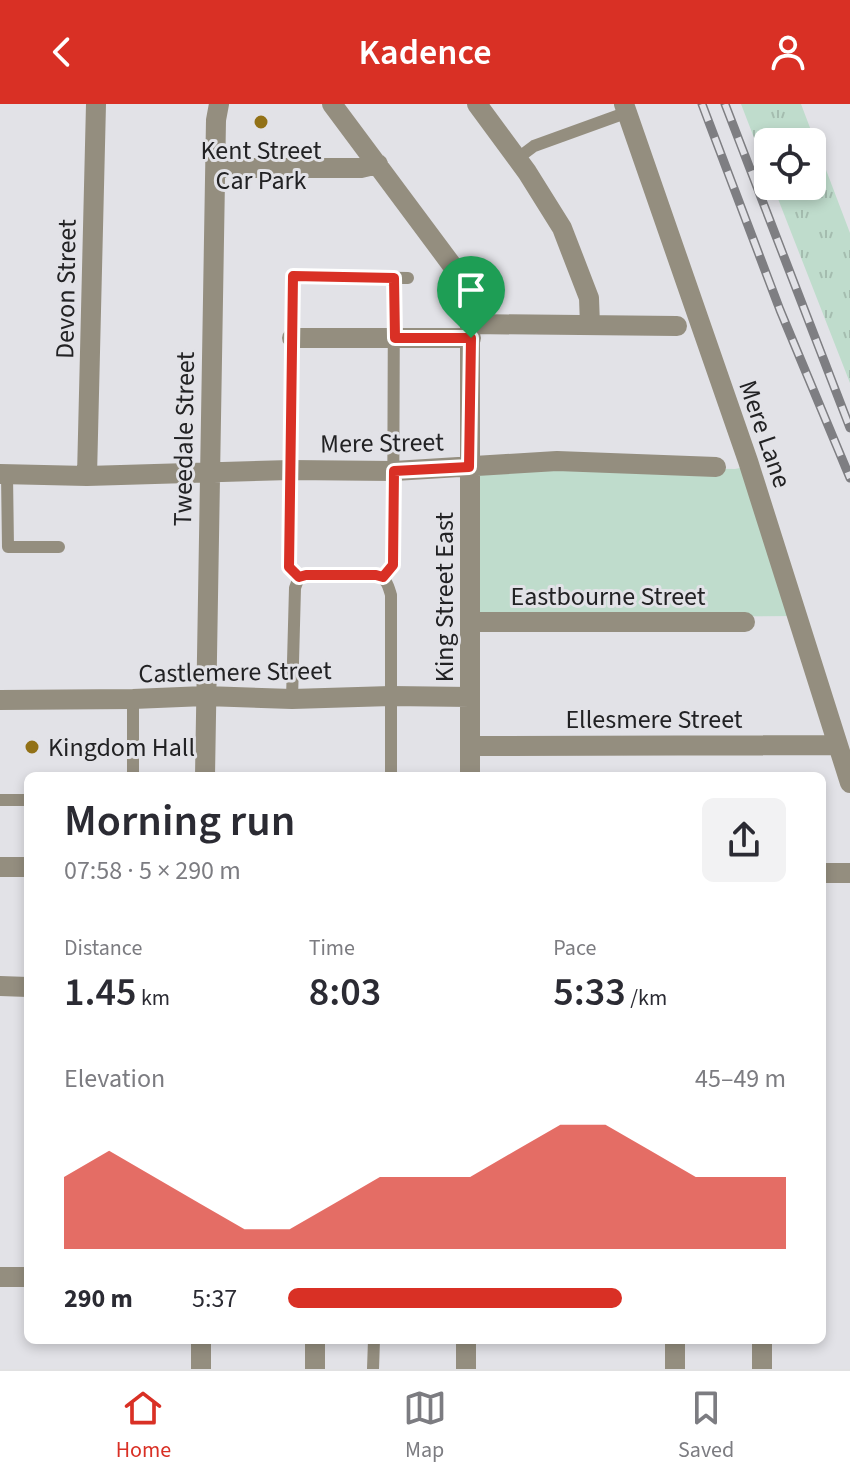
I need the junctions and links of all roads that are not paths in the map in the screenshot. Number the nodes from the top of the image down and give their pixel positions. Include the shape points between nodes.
1 (96, 104) edge
2 (219, 104) edge
3 (332, 104) edge
4 (477, 104) edge
5 (626, 108) edge
6 (518, 158) junction
7 (378, 164) junction
8 (216, 168) junction
9 (394, 278) junction
10 (408, 278) dead end
11 (590, 325) junction
12 (677, 326) dead end
13 (471, 331) junction
14 (292, 338) junction
15 (395, 338) junction
16 (469, 467) junction
17 (716, 467) dead end
18 (290, 470) junction
19 (394, 471) junction
20 (209, 473) junction
21 (4, 474) edge
22 (87, 476) junction
23 (59, 547) dead end
24 (299, 577) junction
25 (383, 577) junction
26 (470, 622) junction
27 (745, 622) dead end
28 (205, 696) junction
29 (391, 696) junction
30 (470, 697) junction
31 (133, 699) junction
32 (292, 699) junction
33 (0, 700) edge
34 (838, 745) junction
35 (470, 746) junction
36 (133, 772) edge
37 (205, 772) edge
38 (391, 772) edge
39 (470, 772) edge
40 (850, 783) edge
41 (0, 800) edge
42 (24, 800) edge
43 (0, 867) edge
44 (24, 867) edge
45 (826, 873) edge
46 (850, 873) edge
47 (0, 986) edge
48 (24, 987) edge
49 (0, 1277) edge
50 (24, 1277) edge
51 (201, 1344) edge
52 (315, 1344) edge
53 (374, 1344) edge
54 (466, 1344) edge
55 (675, 1344) edge
56 (762, 1344) edge
57 (675, 1368) edge
58 (201, 1369) edge
59 (315, 1369) edge
60 (373, 1369) edge
61 (466, 1369) edge
62 (762, 1369) edge

1 - 22 street, Devon Street
2 - 8 street, Tweedale Street
3 - 7 street
4 - 6 street
5 - 6 lane via 534,146
5 - 34 street, Mere Lane via 748,461
6 - 11 street via 562,228 589,298
7 - 8 street
7 - 13 street, King Street East via 460,276 470,302
8 - 20 street, Tweedale Street
9 - 10 lane
9 - 14 lane via 293,276
9 - 15 lane
11 - 12 street
11 - 13 street
13 - 15 street
13 - 16 street, King Street East
14 - 15 street
14 - 18 lane
15 - 19 lane
16 - 17 street, Mere Street via 557,461
16 - 19 street, Mere Street
16 - 26 street, King Street East
18 - 19 street, Mere Street
18 - 20 street, Mere Street
18 - 24 lane via 289,567
19 - 25 lane via 393,565
20 - 22 street, Mere Street
20 - 28 street, Tweedale Street
21 - 22 street, Mere Street
21 - 23 lane via 8,547
24 - 25 lane
24 - 32 lane
25 - 29 lane via 391,595
26 - 27 street, Eastbourne Street
26 - 30 street, King Street East
28 - 31 street, Castlemere Street
28 - 32 street, Castlemere Street
28 - 37 street, Tweedale Street
29 - 30 street, Castlemere Street
29 - 32 street, Castlemere Street
29 - 38 lane
30 - 35 street, King Street East
31 - 33 street, Castlemere Street
31 - 36 lane
34 - 35 street, Ellesmere Street
34 - 40 street, Mere Lane
35 - 39 street, King Street East
41 - 42 lane
43 - 44 street
45 - 46 street
47 - 48 street
49 - 50 street
51 - 58 street
52 - 59 street
53 - 60 lane
54 - 61 street
55 - 57 street
56 - 62 street

